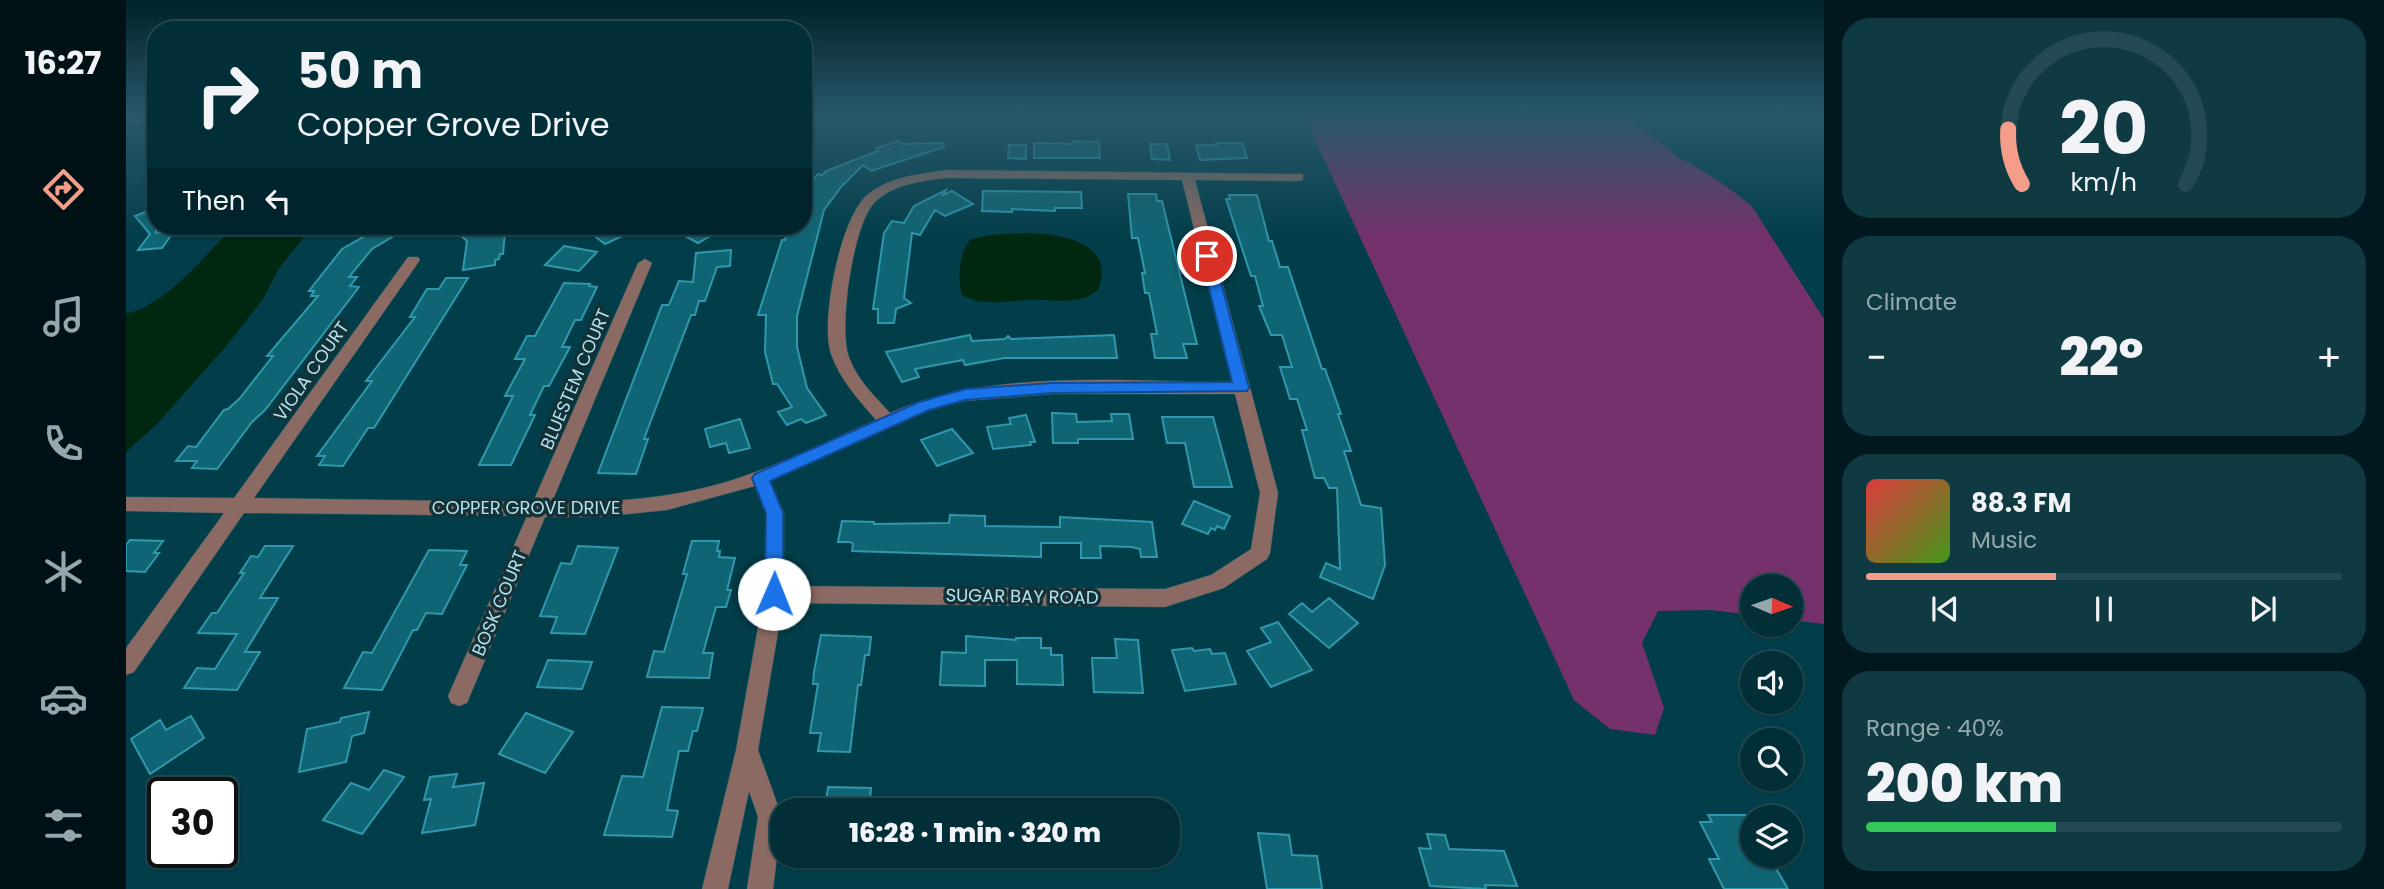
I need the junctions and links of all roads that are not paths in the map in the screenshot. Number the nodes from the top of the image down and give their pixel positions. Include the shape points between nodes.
1 (1186, 176) junction
2 (1298, 177) dead end
3 (413, 260) dead end
4 (645, 263) dead end
5 (1241, 388) junction
6 (887, 421) junction
7 (760, 478) junction
8 (240, 504) junction
9 (126, 505) edge
10 (539, 510) junction
11 (774, 594) junction
12 (126, 665) edge
13 (459, 696) dead end
14 (747, 750) junction
15 (715, 889) edge
16 (760, 889) edge

1 - 2 street
1 - 5 street
1 - 6 street via 946,174 914,178 886,189 865,205 854,223 836,341 845,369
3 - 8 street, VIOLA COURT
4 - 10 street, BLUESTEM COURT
5 - 6 street, COPPER GROVE DRIVE via 1052,388 965,395
5 - 11 street, SUGAR BAY ROAD via 1269,493 1260,553 1217,582 1165,598
6 - 7 street, COPPER GROVE DRIVE
7 - 10 street, COPPER GROVE DRIVE via 667,503
7 - 11 street via 775,513
8 - 9 street, COPPER GROVE DRIVE
8 - 10 street, COPPER GROVE DRIVE
8 - 12 street, VIOLA COURT
10 - 13 street, BOSK COURT
11 - 14 street
14 - 15 street
14 - 16 street via 771,817

